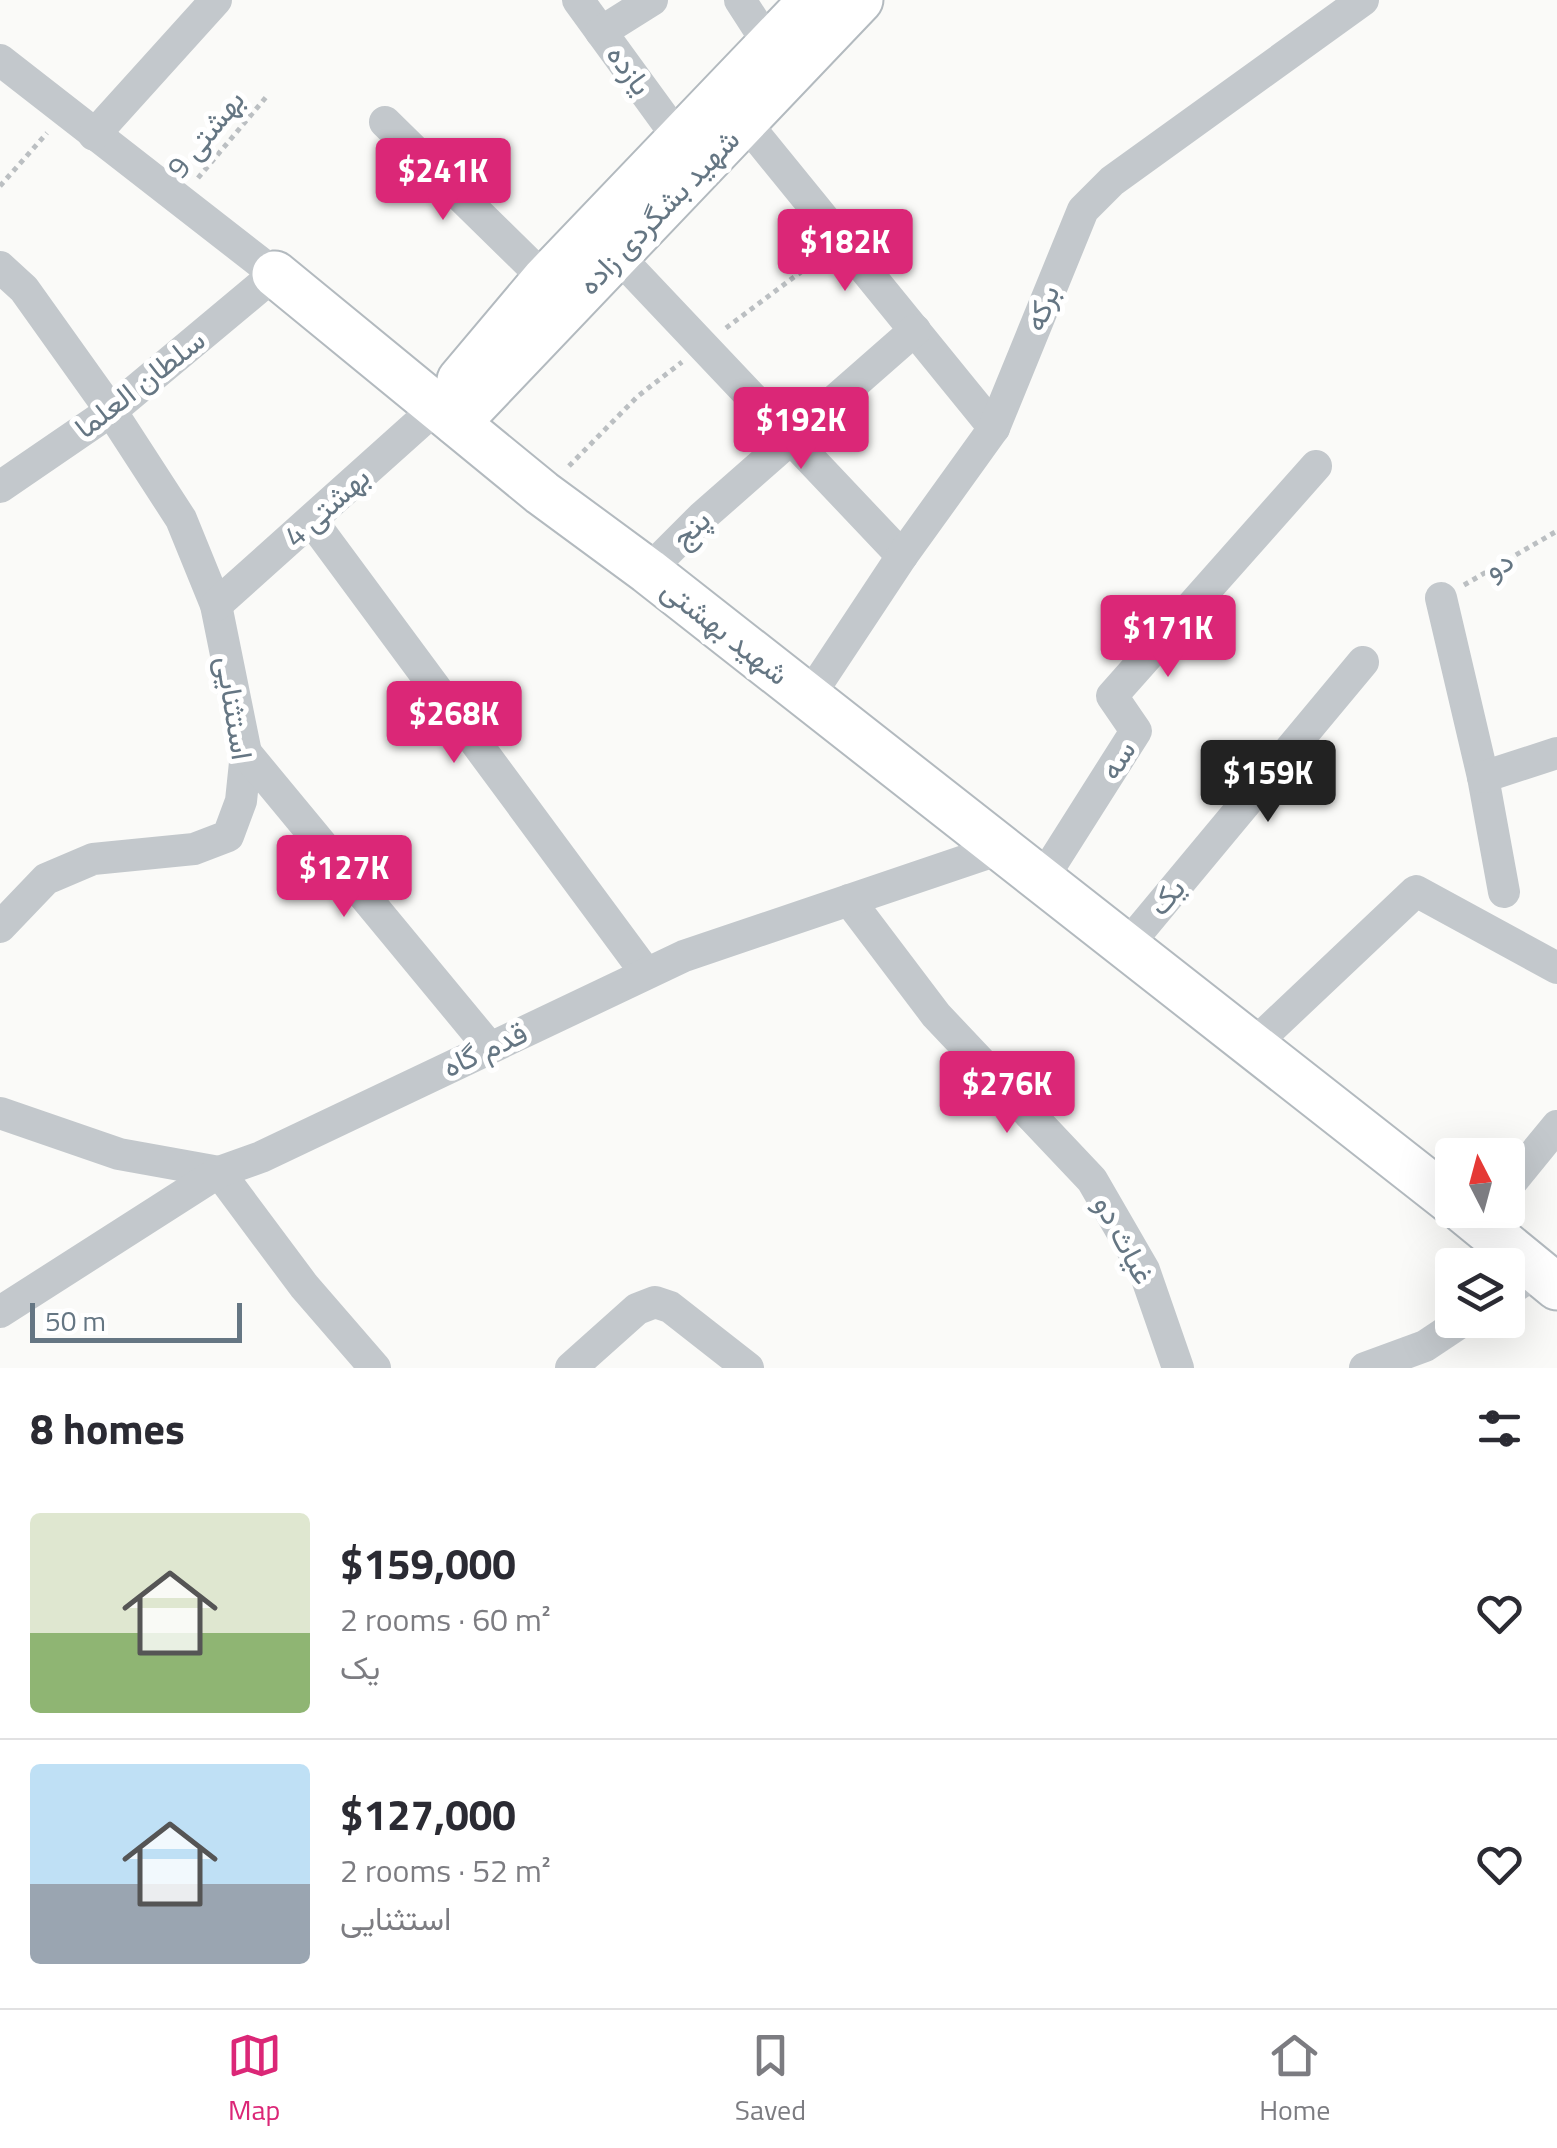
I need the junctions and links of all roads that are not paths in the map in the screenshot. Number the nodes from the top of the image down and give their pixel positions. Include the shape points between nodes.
1 (578, 0) edge
2 (652, 0) edge
3 (740, 0) edge
4 (812, 0) edge
5 (860, 0) edge
6 (1364, 0) edge
7 (204, 5) edge
8 (601, 32) junction
9 (769, 45) junction
10 (0, 60) edge
11 (385, 122) dead end
12 (744, 122) junction
13 (94, 134) junction
14 (692, 152) junction
15 (618, 255) junction
16 (0, 268) edge
17 (275, 274) junction
18 (546, 279) junction
19 (914, 330) junction
20 (111, 411) junction
21 (447, 415) junction
22 (994, 428) junction
23 (790, 440) junction
24 (1316, 466) dead end
25 (0, 487) edge
26 (312, 521) junction
27 (902, 556) junction
28 (648, 571) junction
29 (1441, 598) road end
30 (216, 605) junction
31 (1362, 662) dead end
32 (808, 698) junction
33 (1557, 752) edge
34 (246, 754) junction
35 (1483, 777) junction
36 (1000, 849) junction
37 (1041, 881) junction
38 (1504, 892) dead end
39 (849, 900) junction
40 (0, 927) edge
41 (1126, 948) junction
42 (1557, 968) edge
43 (646, 974) junction
44 (1252, 1046) junction
45 (490, 1048) junction
46 (0, 1112) edge
47 (1557, 1126) edge
48 (1525, 1165) edge
49 (220, 1172) junction
50 (1435, 1185) edge
51 (1485, 1228) edge
52 (1534, 1283) edge
53 (0, 1312) edge
54 (1444, 1338) edge
55 (1423, 1357) edge
56 (375, 1368) edge
57 (572, 1368) edge
58 (748, 1368) edge
59 (1178, 1368) edge
60 (1365, 1368) edge

1 - 8 street, یازده
2 - 8 street
3 - 9 street
4 - 9 street, شهید بشگردی زاده
5 - 12 street, شهید بشگردی زاده
6 - 22 street, برکه via 1112,181 1083,210
7 - 13 street
8 - 14 street, یازده
9 - 14 street, شهید بشگردی زاده
10 - 13 street, شهید بهشتی
11 - 18 street
12 - 14 street, شهید بشگردی زاده
12 - 19 street
13 - 17 street, شهید بهشتی
14 - 15 street, شهید بشگردی زاده
14 - 18 street, شهید بشگردی زاده
15 - 21 street, شهید بشگردی زاده
15 - 23 street
16 - 20 street, استثنایی via 24,289
17 - 20 street, سلطان العلما
17 - 21 street, شهید بهشتی
18 - 21 street, شهید بشگردی زاده
19 - 22 street
19 - 23 street, پنج
20 - 25 street, سلطان العلما
20 - 30 street, استثنایی via 182,518
21 - 26 street, بهشتی 4
21 - 28 street, شهید بهشتی
22 - 27 street, برکه
23 - 27 street
23 - 28 street, پنج
24 - 37 street, سه via 1112,696 1136,731
26 - 30 street, بهشتی 4
26 - 43 street
27 - 32 street, برکه
28 - 32 street, شهید بهشتی
29 - 35 street
30 - 34 street, استثنایی
31 - 41 street, یک
32 - 36 street, شهید بهشتی
33 - 35 street
34 - 40 street, استثنایی via 241,801 228,836 194,849 93,860 46,879
34 - 45 street
35 - 38 street
36 - 37 street, شهید بهشتی
36 - 39 street, قدم گاه
37 - 41 street, شهید بهشتی
39 - 43 street, قدم گاه
39 - 59 street, غیاث دو via 936,1015 1092,1180 1144,1270
41 - 44 street, شهید بهشتی
42 - 44 street via 1416,891
43 - 45 street, قدم گاه
44 - 50 street, شهید بهشتی
45 - 49 street, قدم گاه
46 - 49 street via 119,1154
47 - 48 street
49 - 53 street, قدم گاه
49 - 56 street
51 - 52 street, شهید بهشتی
54 - 55 street
55 - 60 street
57 - 58 street via 637,1309 655,1302

